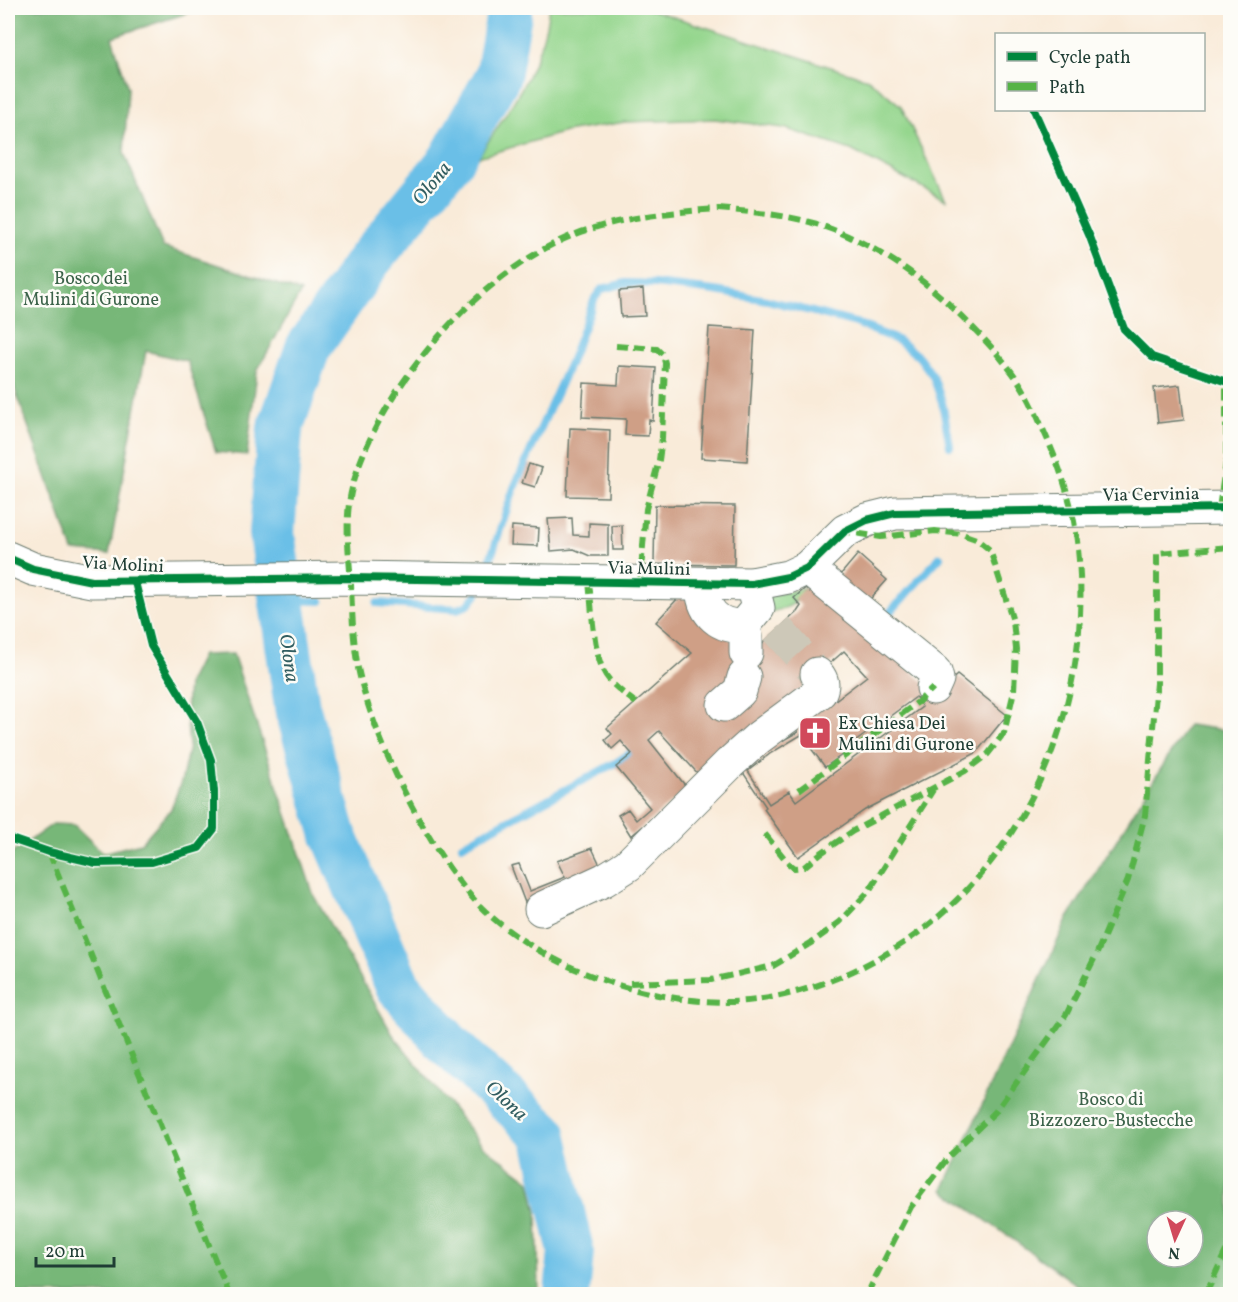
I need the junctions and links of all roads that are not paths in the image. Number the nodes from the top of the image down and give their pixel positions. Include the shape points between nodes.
1 (1230, 508) edge
2 (1072, 511) joint
3 (8, 558) edge
4 (807, 568) junction
5 (204, 581) joint
6 (702, 584) junction
7 (753, 630) junction
8 (817, 674) dead end
9 (933, 688) dead end
10 (724, 705) dead end
11 (541, 909) dead end

1 - 2 street, Via Cervinia
2 - 4 street, Via Mulini via 895,513 845,531
3 - 5 street, Via Molini via 33,569 92,581
4 - 7 street, Via Mulini via 788,577
4 - 9 street via 935,672
5 - 6 street, Via Mulini via 350,578
6 - 7 street, Via Mulini
6 - 7 street, Via Mulini via 707,609 726,625
7 - 10 street via 740,691
8 - 11 street via 822,680 820,693 730,763 628,865

